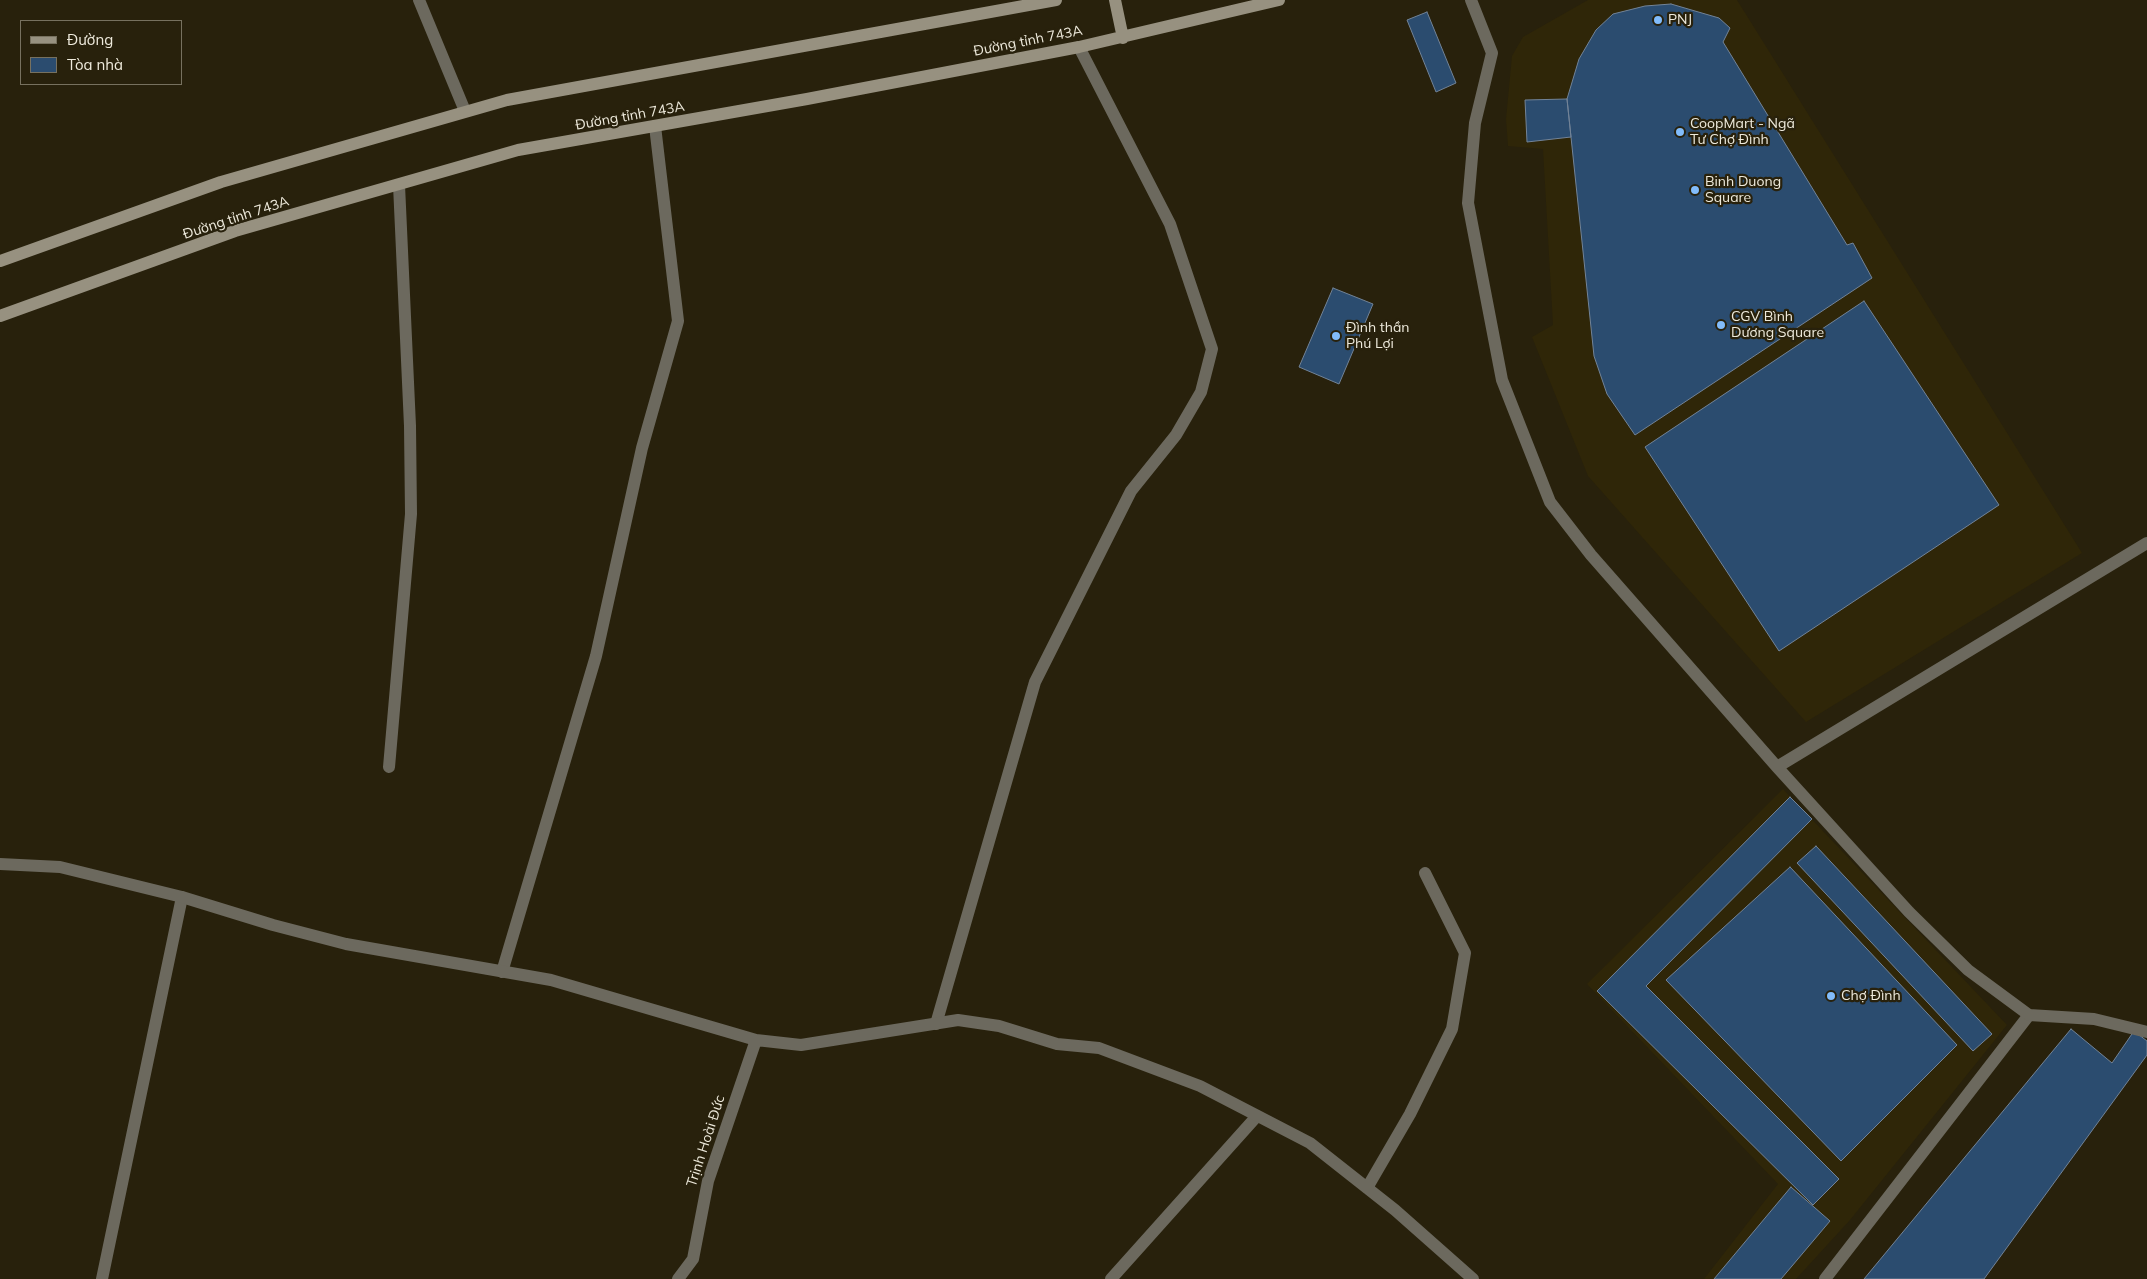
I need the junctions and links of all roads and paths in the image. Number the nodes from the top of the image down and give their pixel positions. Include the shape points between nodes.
1 (419, 0) edge
2 (1056, 0) edge
3 (1115, 0) edge
4 (1279, 0) edge
5 (1471, 0) edge
6 (1123, 38) junction
7 (1079, 47) junction
8 (465, 111) junction
9 (654, 126) junction
10 (398, 185) junction
11 (0, 261) edge
12 (0, 316) edge
13 (2147, 543) edge
14 (389, 766) dead end
15 (1777, 766) junction
16 (0, 864) edge
17 (1425, 873) dead end
18 (182, 897) junction
19 (502, 972) junction
20 (2030, 1015) junction
21 (936, 1024) junction
22 (2147, 1032) edge
23 (756, 1040) junction
24 (1257, 1116) junction
25 (1367, 1188) junction
26 (102, 1279) edge
27 (678, 1279) edge
28 (1111, 1279) edge
29 (1473, 1279) edge
30 (1825, 1279) edge

1 - 8 street
2 - 8 main road via 507,100
3 - 6 main road
4 - 6 main road, Đường tỉnh 743A
5 - 15 street via 1492,53 1475,123 1468,203 1502,380 1550,502 1591,555
6 - 7 main road, Đường tỉnh 743A
7 - 9 main road, Đường tỉnh 743A
7 - 21 street via 1170,224 1212,349 1201,392 1176,435 1131,491 1036,682
8 - 11 main road via 221,182
9 - 10 main road, Đường tỉnh 743A via 518,150
9 - 19 street via 678,321 642,448 596,656
10 - 12 main road, Đường tỉnh 743A via 235,232
10 - 14 street via 411,514
13 - 15 street
15 - 20 street via 1909,912 1968,970
16 - 18 street via 60,868
17 - 25 street via 1465,952 1452,1029 1410,1114
18 - 19 street via 346,944
18 - 26 street
19 - 23 street via 551,980
20 - 22 street via 2094,1018
20 - 30 street
21 - 23 street via 801,1045
21 - 24 street via 958,1020 999,1026 1057,1044 1099,1048 1200,1086
23 - 27 street, Trịnh Hoài Đức via 708,1181 693,1259
24 - 25 street via 1310,1143
24 - 28 street
25 - 29 street

